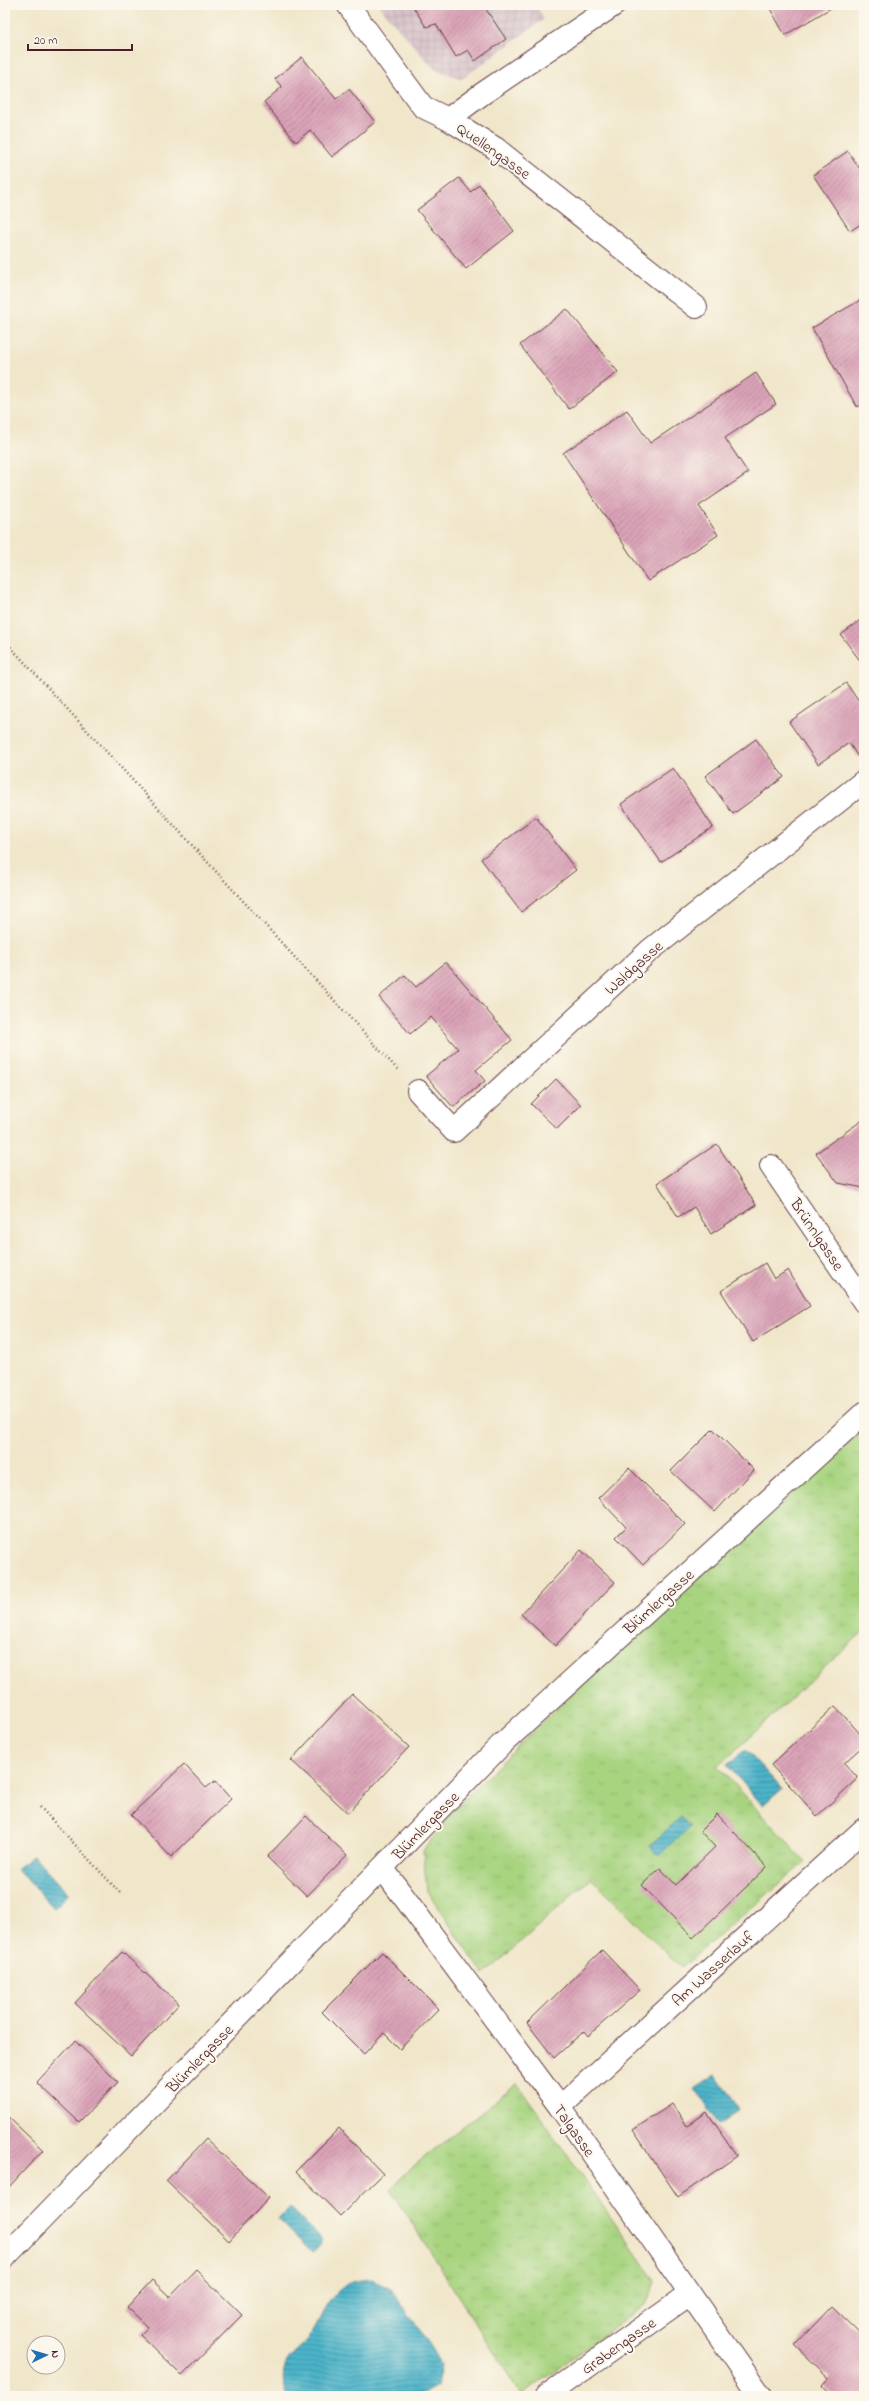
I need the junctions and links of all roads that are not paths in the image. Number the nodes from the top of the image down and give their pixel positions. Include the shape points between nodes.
1 (348, 5) edge
2 (614, 5) edge
3 (448, 119) junction
4 (696, 307) dead end
5 (864, 782) edge
6 (418, 1091) road end
7 (772, 1166) dead end
8 (864, 1302) edge
9 (864, 1413) edge
10 (864, 1829) edge
11 (383, 1868) junction
12 (560, 2107) junction
13 (5, 2257) edge
14 (690, 2294) junction
15 (546, 2396) edge
16 (761, 2396) edge

1 - 3 street via 424,107
2 - 3 street, Quellengasse
3 - 4 street, Quellengasse via 495,148
5 - 6 street, Waldgasse via 649,951 454,1131
7 - 8 street, Brünnlgasse
9 - 11 street, Blümlergasse via 501,1745
10 - 12 street, Am Wasserlauf
11 - 12 street, Talgasse
11 - 13 street, Blümlergasse
12 - 14 street, Talgasse
14 - 15 street, Grabengasse
14 - 16 street, Talgasse

